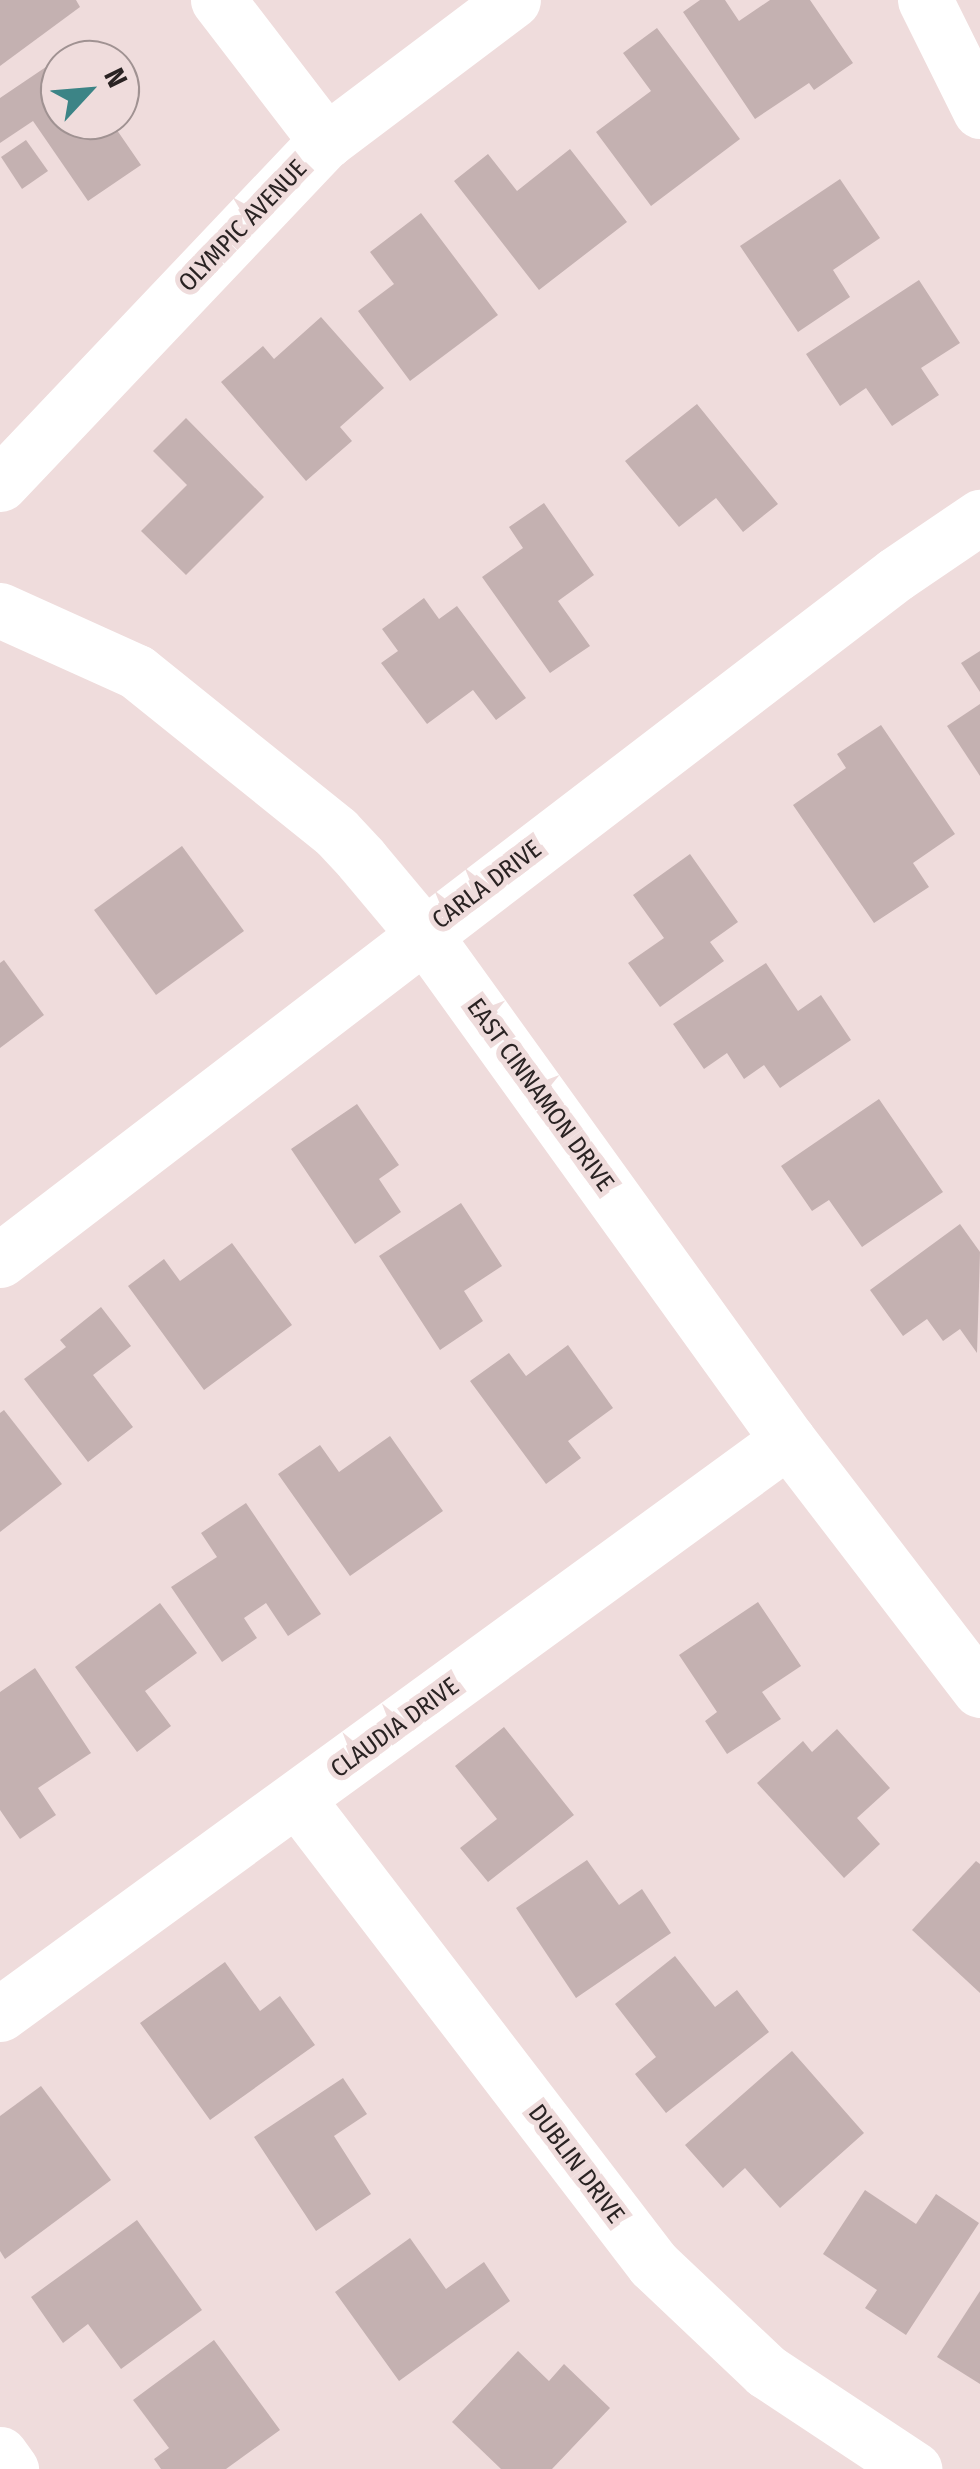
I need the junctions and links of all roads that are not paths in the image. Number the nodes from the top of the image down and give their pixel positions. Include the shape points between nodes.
1 (218, 0) edge
2 (513, 0) edge
3 (925, 0) edge
4 (980, 111) edge
5 (326, 141) junction
6 (0, 484) edge
7 (980, 517) edge
8 (0, 610) edge
9 (424, 933) junction
10 (0, 1260) edge
11 (788, 1440) junction
12 (980, 1690) edge
13 (298, 1799) junction
14 (0, 2014) edge
15 (0, 2454) edge
16 (11, 2469) edge
17 (914, 2469) edge

1 - 5 street
2 - 5 street, OLYMPIC AVENUE
3 - 4 street
5 - 6 street, OLYMPIC AVENUE
7 - 9 street, CARLA DRIVE
8 - 9 street, EAST CINNAMON DRIVE via 138,672 336,832
9 - 10 street, CARLA DRIVE
9 - 11 street, EAST CINNAMON DRIVE
11 - 12 street, EAST CINNAMON DRIVE
11 - 13 street, CLAUDIA DRIVE
13 - 14 street, CLAUDIA DRIVE
13 - 17 street, DUBLIN DRIVE via 652,2264 766,2371
15 - 16 street

